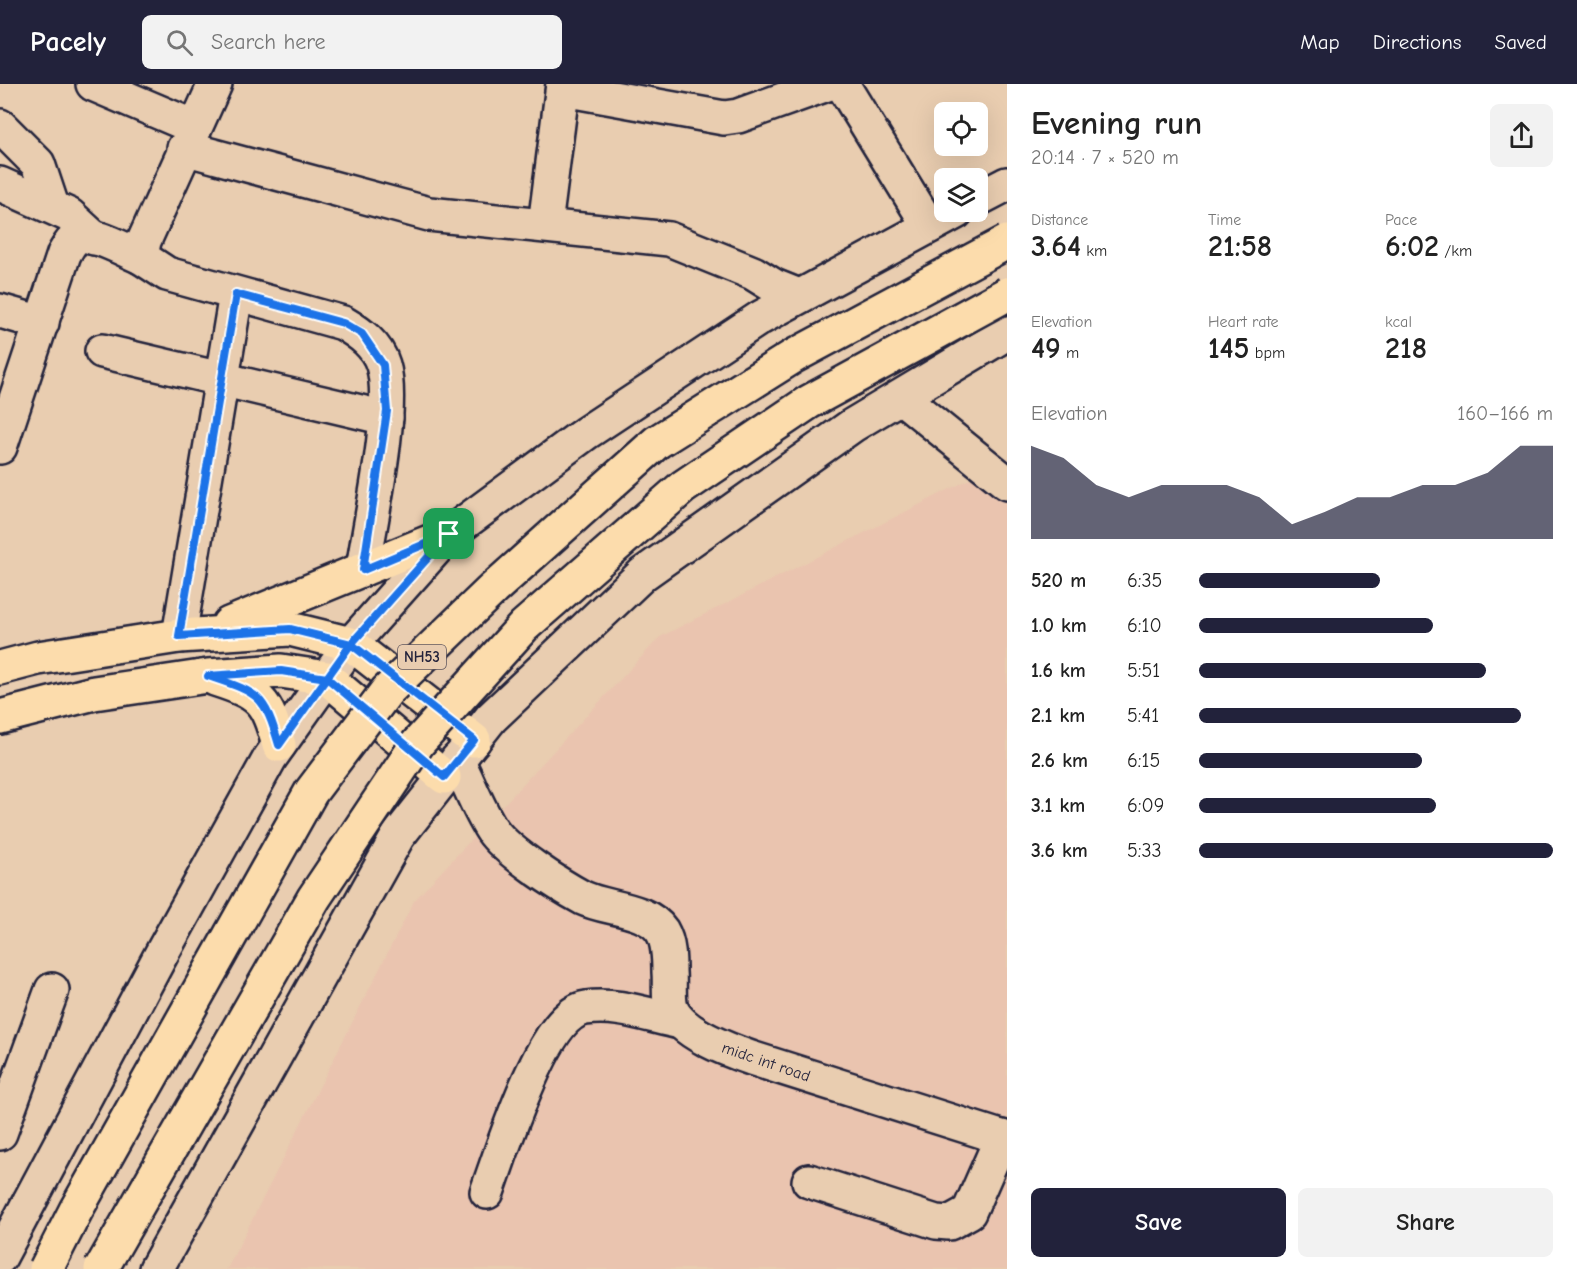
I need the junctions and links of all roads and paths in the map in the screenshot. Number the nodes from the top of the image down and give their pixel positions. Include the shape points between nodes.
1 (93, 84) edge
2 (215, 84) edge
3 (827, 84) edge
4 (842, 84) edge
5 (563, 86) edge
6 (0, 126) edge
7 (189, 137) junction
8 (0, 184) edge
9 (1007, 184) edge
10 (988, 194) edge
11 (52, 206) junction
12 (934, 208) edge
13 (936, 222) edge
14 (545, 225) junction
15 (94, 238) junction
16 (1007, 242) edge
17 (141, 257) junction
18 (236, 294) junction
19 (1007, 294) edge
20 (799, 296) junction
21 (0, 311) edge
22 (42, 323) junction
23 (1007, 333) edge
24 (102, 351) dead end
25 (222, 378) junction
26 (901, 397) junction
27 (386, 418) junction
28 (0, 447) edge
29 (1007, 483) edge
30 (449, 534) junction
31 (363, 570) junction
32 (192, 635) junction
33 (351, 644) junction
34 (0, 668) edge
35 (208, 676) junction
36 (327, 678) junction
37 (0, 717) edge
38 (279, 745) junction
39 (459, 759) junction
40 (52, 990) dead end
41 (680, 1022) junction
42 (0, 1133) edge
43 (1004, 1138) edge
44 (809, 1181) dead end
45 (487, 1192) dead end
46 (0, 1257) edge
47 (46, 1269) edge
48 (101, 1269) edge
49 (156, 1269) edge

1 - 7 street
2 - 7 street
3 - 5 street via 724,118
4 - 12 street
5 - 14 street
6 - 11 street via 38,164
7 - 14 street via 429,214
7 - 17 street via 144,241
8 - 11 street
9 - 10 street
11 - 15 street via 69,214
13 - 20 street
14 - 20 street via 669,239
15 - 17 street
15 - 22 street via 75,239 64,254
16 - 47 main road, NH53, bridge via 794,356 657,442 492,590 387,691 311,792
17 - 18 street via 167,274
18 - 25 street
18 - 27 street via 343,323 362,334 383,365
19 - 48 main road, bridge via 809,402 693,481 524,626 418,743 314,898
20 - 30 street via 586,433
21 - 22 street
22 - 28 street
23 - 26 street
24 - 25 street
25 - 27 street
25 - 32 street
26 - 29 street
26 - 39 street via 854,425 643,574 491,718
27 - 31 street
30 - 31 main road
30 - 33 street
31 - 32 main road
32 - 33 main road via 290,629
32 - 34 main road via 38,658
33 - 36 street
33 - 39 main road
35 - 36 main road via 281,671
35 - 37 main road via 94,693
35 - 38 main road via 250,691 269,711
36 - 38 street
36 - 39 main road
38 - 46 street via 163,951
39 - 41 street via 492,831 542,874 595,903 654,922 663,932 668,950 671,1008
39 - 49 street via 398,836
40 - 42 street
41 - 43 street, midc int road via 715,1045 751,1058
41 - 45 street via 610,1008 584,1008 570,1015 535,1064
43 - 44 street via 969,1212 949,1223

